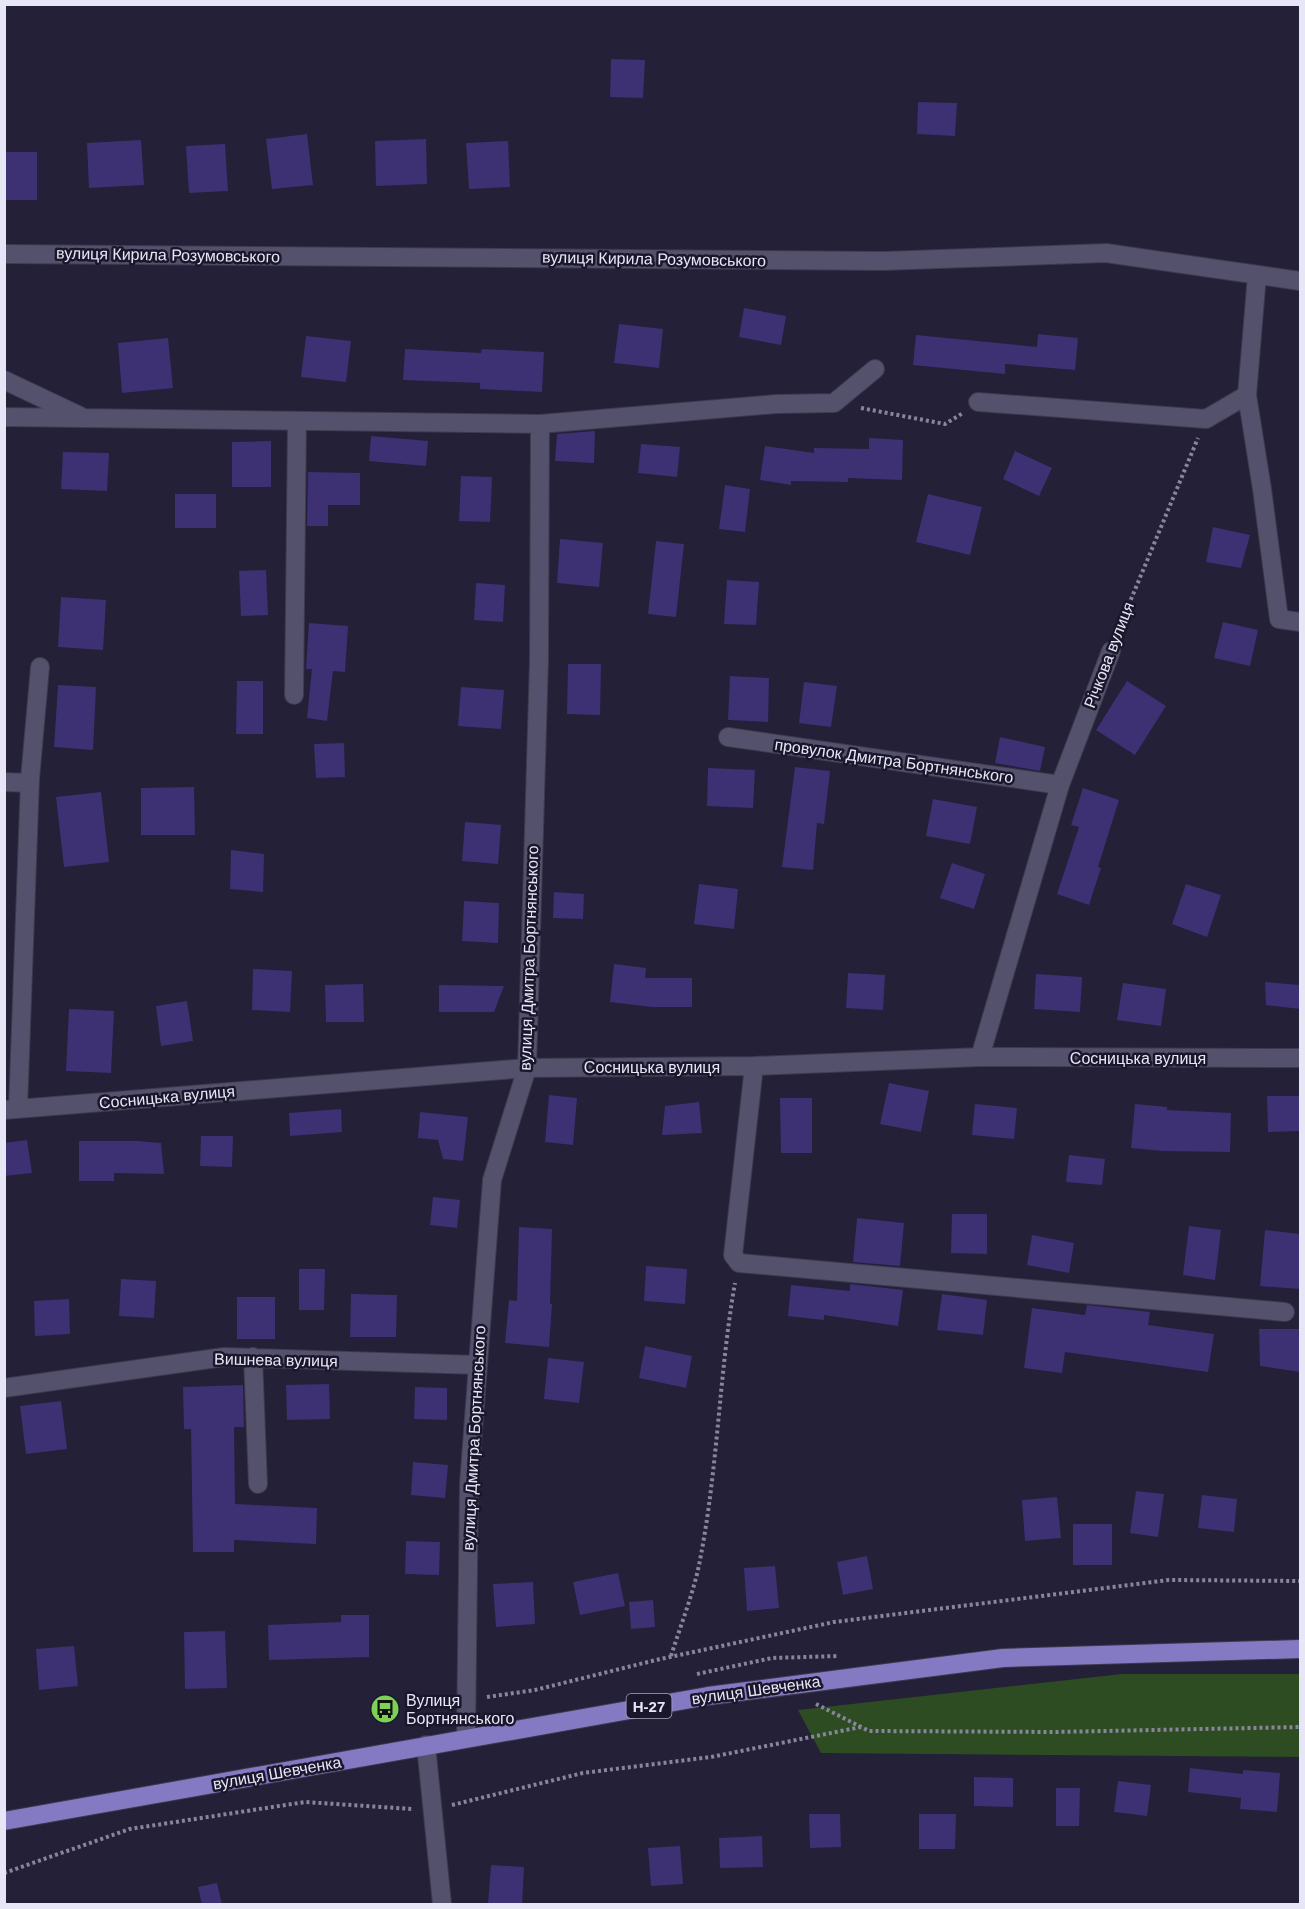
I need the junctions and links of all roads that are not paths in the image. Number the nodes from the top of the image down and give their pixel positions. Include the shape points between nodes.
1 (4, 254) edge
2 (1257, 275) junction
3 (1300, 281) edge
4 (875, 369) dead end
5 (4, 380) edge
6 (1247, 395) junction
7 (978, 402) road end
8 (4, 417) edge
9 (87, 420) junction
10 (297, 422) junction
11 (540, 424) junction
12 (1300, 622) edge
13 (1110, 651) road end
14 (40, 667) dead end
15 (294, 695) dead end
16 (728, 737) dead end
17 (4, 782) edge
18 (30, 783) junction
19 (1060, 785) junction
20 (980, 1057) junction
21 (1300, 1058) edge
22 (754, 1066) junction
23 (527, 1068) junction
24 (11, 1109) edge
25 (1284, 1312) dead end
26 (253, 1357) junction
27 (478, 1365) junction
28 (4, 1388) edge
29 (258, 1484) dead end
30 (1300, 1648) edge
31 (466, 1738) junction
32 (426, 1745) junction
33 (4, 1821) edge
34 (442, 1905) edge

1 - 2 street, вулиця Кирила Розумовського via 883,261 1106,253
2 - 3 street, вулиця Кирила Розумовського
2 - 6 street
4 - 11 street via 834,403 776,404
5 - 9 street
6 - 7 street via 1206,419
6 - 12 street via 1279,619
8 - 9 street
9 - 10 street
10 - 11 street
10 - 15 street
11 - 23 street, вулиця Дмитра Бортнянського via 539,660
13 - 19 street, Річкова вулиця
14 - 18 street
16 - 19 street, провулок Дмитра Бортнянського
17 - 18 street
18 - 24 street
19 - 20 street, Річкова вулиця
20 - 21 street, Сосницька вулиця
20 - 22 street, Сосницька вулиця
22 - 23 street, Сосницька вулиця
22 - 25 street via 733,1255 739,1263
23 - 24 street, Сосницька вулиця
23 - 27 street, вулиця Дмитра Бортнянського via 492,1180
26 - 27 street, Вишнева вулиця
26 - 28 street, Вишнева вулиця via 224,1357
26 - 29 street
27 - 31 street, вулиця Дмитра Бортнянського via 469,1484
30 - 31 main road, вулиця Шевченка / Н-27 via 1004,1658 708,1696
31 - 32 main road, вулиця Шевченка / Н-27
32 - 33 main road, вулиця Шевченка / Н-27
32 - 34 street

